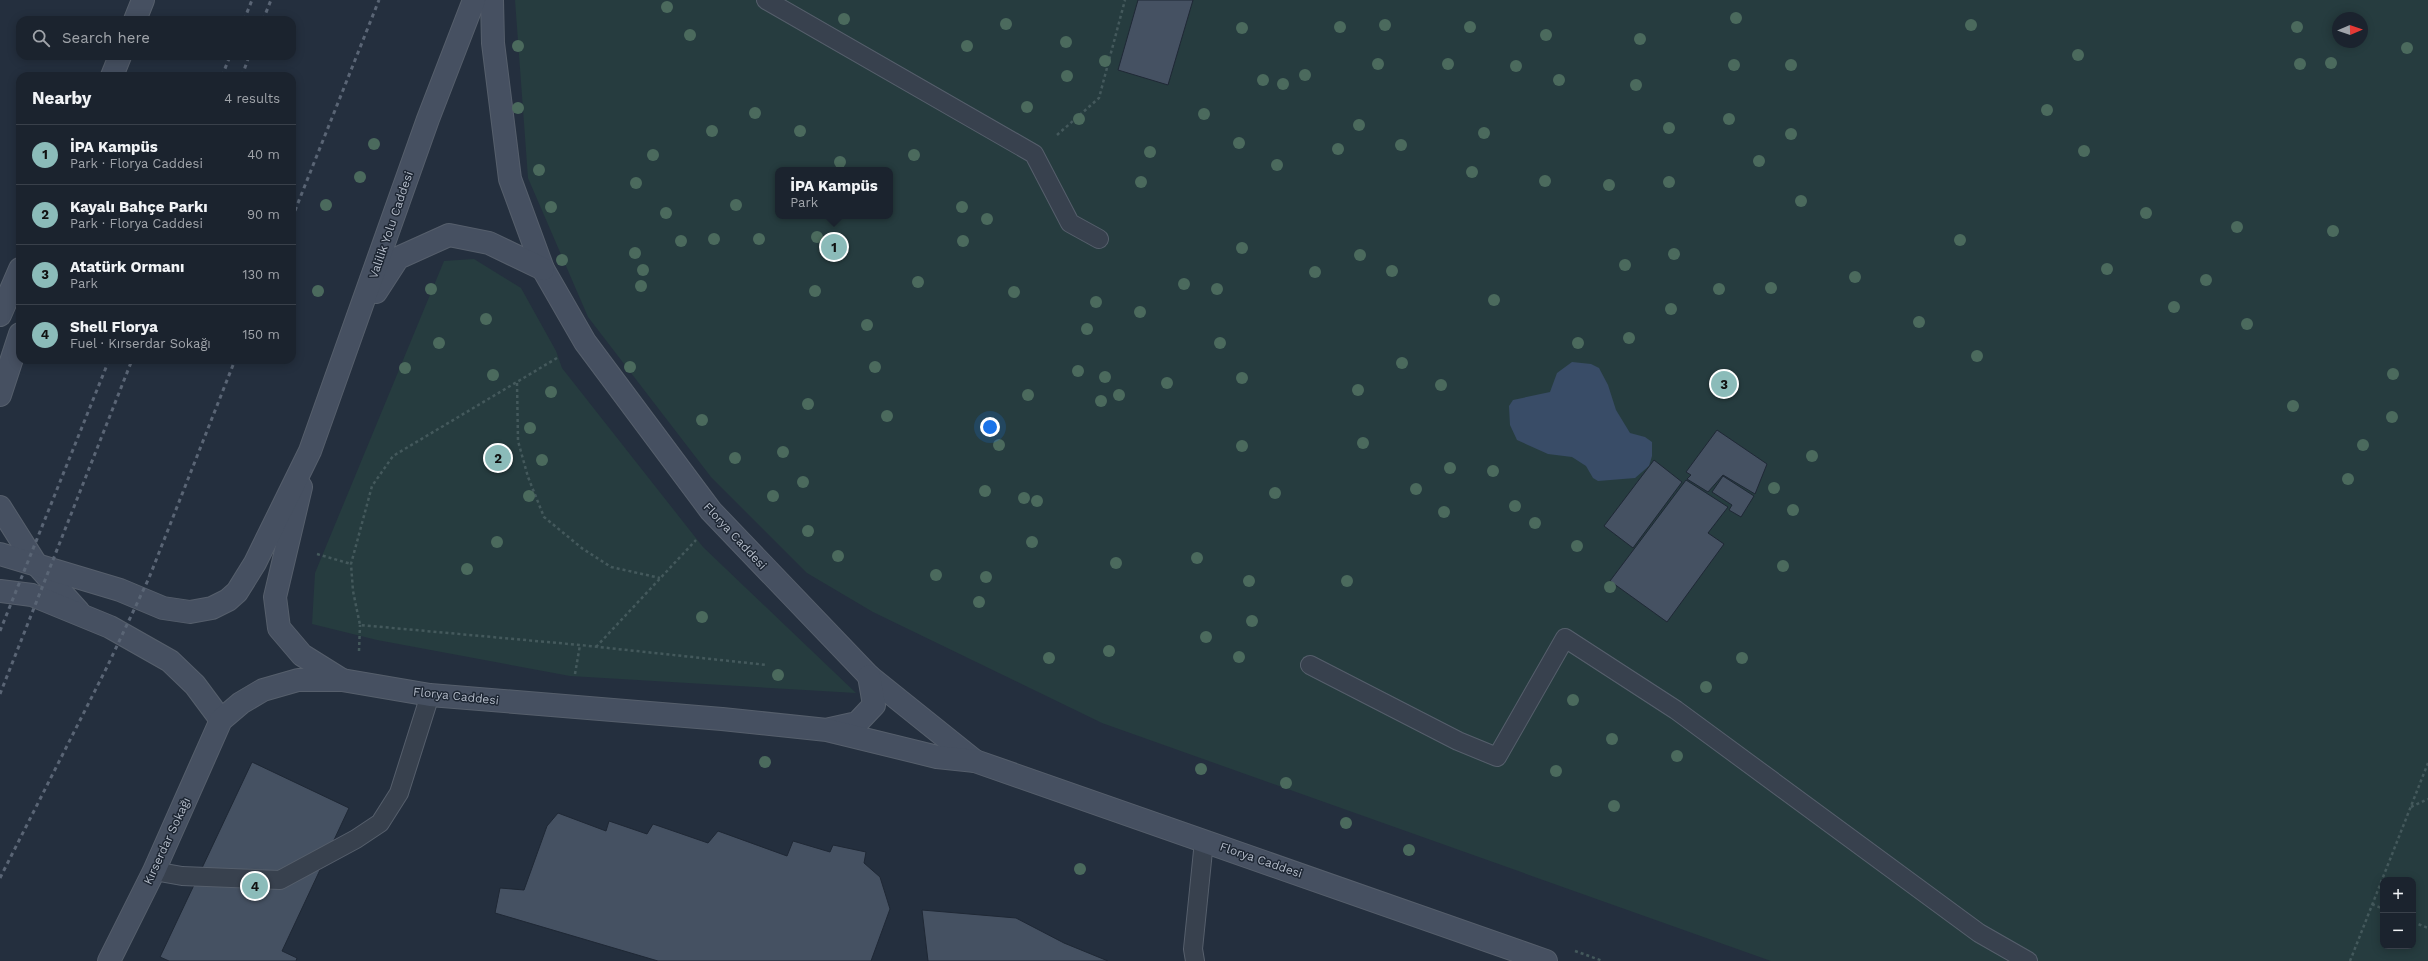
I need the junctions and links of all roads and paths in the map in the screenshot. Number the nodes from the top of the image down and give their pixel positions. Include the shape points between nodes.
1 (143, 0) edge
2 (474, 0) edge
3 (492, 0) edge
4 (766, 0) edge
5 (1125, 0) edge
6 (137, 16) edge
7 (118, 60) edge
8 (114, 72) edge
9 (1034, 154) junction
10 (1099, 239) dead end
11 (543, 269) junction
12 (16, 278) edge
13 (0, 315) edge
14 (357, 322) junction
15 (585, 342) junction
16 (16, 346) edge
17 (517, 382) junction
18 (0, 395) edge
19 (310, 451) junction
20 (0, 507) edge
21 (717, 518) junction
22 (0, 554) edge
23 (36, 564) junction
24 (660, 578) junction
25 (0, 591) edge
26 (82, 616) junction
27 (596, 647) junction
28 (767, 665) dead end
29 (1310, 665) dead end
30 (869, 676) junction
31 (342, 680) junction
32 (430, 695) junction
33 (221, 720) junction
34 (827, 730) junction
35 (975, 761) junction
36 (2428, 763) edge
37 (2428, 799) edge
38 (2410, 808) junction
39 (1204, 841) junction
40 (154, 871) junction
41 (2372, 904) junction
42 (2380, 908) edge
43 (2416, 923) edge
44 (2428, 928) edge
45 (109, 961) edge
46 (1196, 961) edge
47 (1546, 961) edge
48 (2028, 961) edge
49 (2350, 961) edge

1 - 6 main road
2 - 14 main road, Valilik Yolu Caddesi via 428,119
3 - 11 main road, Florya Caddesi via 493,43 510,179
4 - 9 lane
5 - 9 path via 1099,98
7 - 8 main road
9 - 10 lane via 1070,222
11 - 14 main road via 490,243 449,235 398,258
11 - 15 main road, Florya Caddesi
12 - 13 main road
14 - 19 main road, Valilik Yolu Caddesi
15 - 17 path
15 - 21 main road, Florya Caddesi
16 - 18 main road
17 - 24 path via 518,441 528,477 544,517 583,549 611,567
17 - 27 path via 393,456 372,486 351,564 360,625
19 - 23 main road via 255,563 237,592 212,608 190,612 163,608 120,590
19 - 31 main road via 279,574 275,597 279,628 302,655
20 - 23 main road
21 - 24 path
21 - 30 main road, Florya Caddesi
22 - 23 main road
23 - 26 main road
24 - 27 path
25 - 26 main road via 32,595
26 - 33 main road via 110,627 170,661 195,685
27 - 28 path
29 - 48 lane via 1458,741 1497,757 1565,638 1676,710 1979,933
30 - 34 main road via 874,705 858,723
30 - 35 main road, Florya Caddesi
31 - 32 main road, Florya Caddesi
31 - 33 main road via 298,680 263,690 241,703
32 - 34 main road, Florya Caddesi
32 - 40 lane via 399,794 380,823 356,839 280,880 182,876
33 - 40 main road, Kırserdar Sokağı
34 - 35 main road, Florya Caddesi via 937,757
35 - 39 main road, Florya Caddesi
36 - 38 path
37 - 38 path
38 - 41 path
39 - 46 lane via 1193,949
39 - 47 main road, Florya Caddesi
40 - 45 main road, Kırserdar Sokağı
41 - 42 path
41 - 49 path
43 - 44 path

